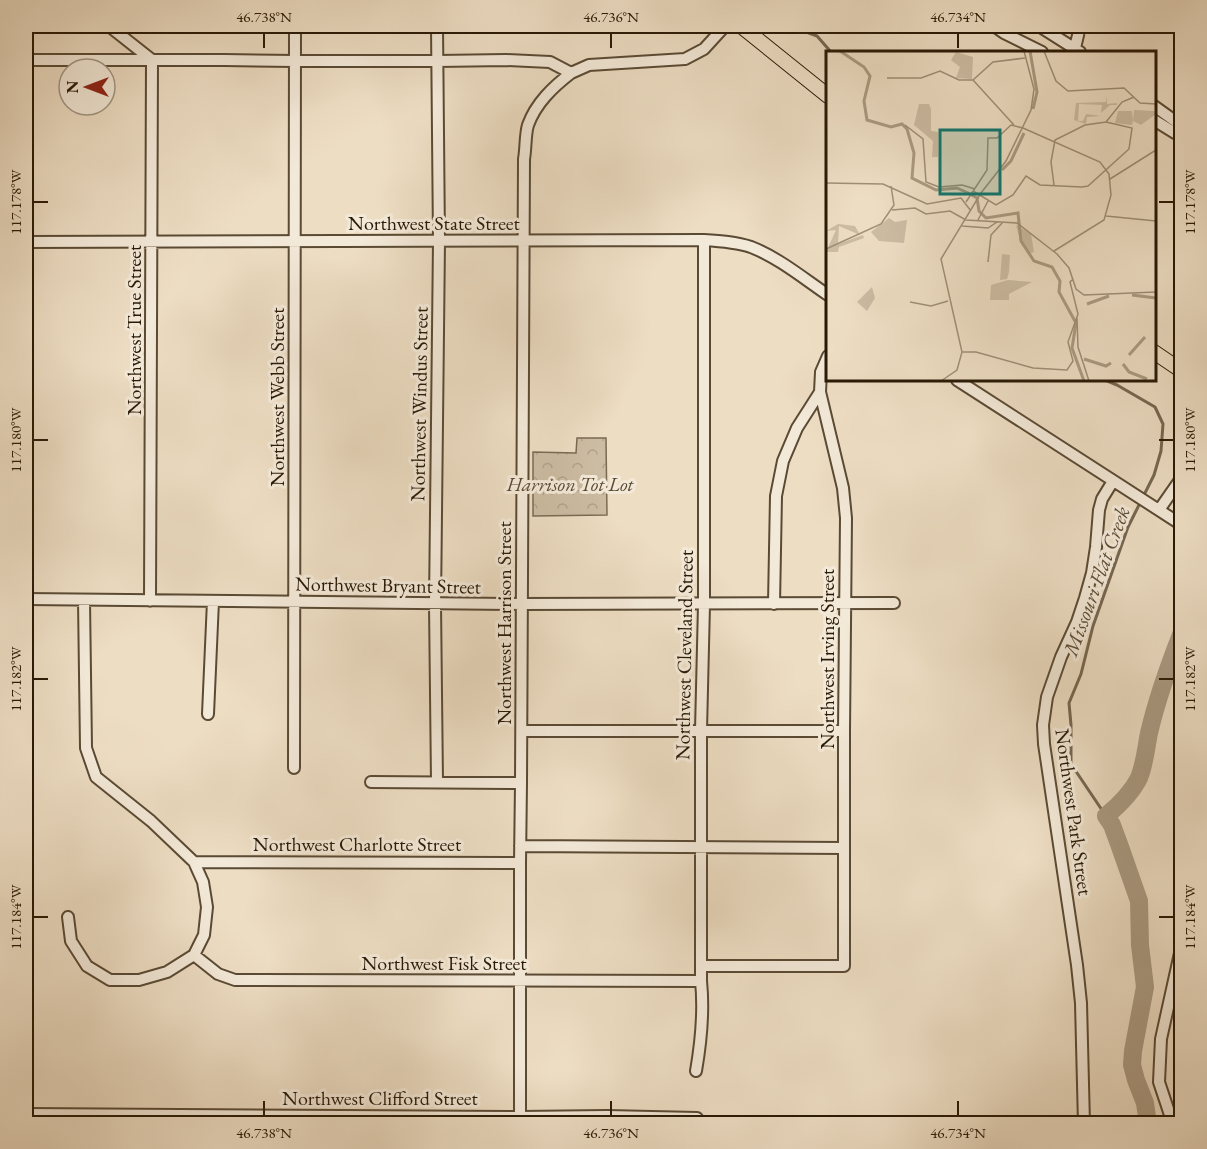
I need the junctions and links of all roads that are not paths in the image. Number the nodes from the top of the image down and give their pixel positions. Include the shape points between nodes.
1 (110, 26) edge
2 (296, 26) edge
3 (437, 26) edge
4 (725, 26) edge
5 (741, 26) edge
6 (994, 26) edge
7 (1039, 26) edge
8 (1083, 26) edge
9 (1077, 50) edge
10 (1040, 51) edge
11 (26, 60) edge
12 (152, 60) junction
13 (295, 61) junction
14 (438, 61) junction
15 (571, 73) junction
16 (826, 94) edge
17 (1156, 107) edge
18 (1156, 121) edge
19 (1182, 126) edge
20 (1182, 135) edge
21 (704, 240) junction
22 (153, 241) junction
23 (439, 241) junction
24 (524, 241) junction
25 (26, 242) edge
26 (296, 242) junction
27 (826, 294) edge
28 (1156, 353) edge
29 (826, 361) edge
30 (1182, 371) edge
31 (959, 381) edge
32 (820, 392) junction
33 (1182, 477) edge
34 (1113, 481) junction
35 (1155, 507) junction
36 (1182, 525) edge
37 (26, 599) edge
38 (84, 600) junction
39 (150, 601) junction
40 (213, 601) junction
41 (294, 602) junction
42 (894, 603) dead end
43 (435, 604) junction
44 (521, 604) junction
45 (774, 604) junction
46 (845, 604) junction
47 (704, 605) junction
48 (208, 714) dead end
49 (701, 730) junction
50 (844, 730) junction
51 (522, 731) junction
52 (294, 768) dead end
53 (371, 782) dead end
54 (437, 782) junction
55 (521, 783) junction
56 (520, 846) junction
57 (702, 847) junction
58 (844, 848) junction
59 (194, 862) junction
60 (520, 863) junction
61 (68, 917) dead end
62 (1182, 944) edge
63 (195, 955) junction
64 (701, 966) junction
65 (520, 981) junction
66 (701, 981) junction
67 (696, 1071) dead end
68 (26, 1114) edge
69 (520, 1117) junction
70 (697, 1121) edge
71 (1084, 1124) edge
72 (1173, 1124) edge

1 - 12 street
2 - 13 street, Northwest Webb Street
3 - 14 street, Northwest Windus Street
4 - 15 street via 704,48 685,59 589,65
5 - 16 main road
6 - 10 street
7 - 9 street
8 - 9 street
11 - 12 street
12 - 13 street
12 - 22 street, Northwest True Street
13 - 14 street
13 - 26 street, Northwest Webb Street
14 - 15 street via 550,62
14 - 23 street, Northwest Windus Street
15 - 24 street, Northwest Harrison Street via 541,101 528,126
17 - 19 street
18 - 20 street
21 - 24 street, Northwest State Street
21 - 27 street, Northwest State Street via 750,247
21 - 47 street, Northwest Cleveland Street
22 - 25 street, Northwest State Street
22 - 26 street, Northwest State Street
22 - 39 street, Northwest True Street
23 - 24 street, Northwest State Street
23 - 26 street, Northwest State Street
23 - 43 street, Northwest Windus Street
24 - 44 street, Northwest Harrison Street
26 - 41 street, Northwest Webb Street
28 - 30 main road
29 - 32 street, Northwest Irving Street
31 - 34 street
32 - 45 street via 797,428 783,461 776,496
32 - 46 street, Northwest Irving Street via 843,488
33 - 35 street
34 - 35 street
34 - 71 street, Northwest Park Street via 1102,499 1092,573 1047,697 1043,725 1081,1003
35 - 36 street
37 - 38 street, Northwest Bryant Street
38 - 39 street, Northwest Bryant Street
38 - 59 street via 85,719 87,748 96,777
39 - 40 street, Northwest Bryant Street
40 - 41 street, Northwest Bryant Street
40 - 48 street
41 - 43 street, Northwest Bryant Street
41 - 52 street, Northwest Webb Street
42 - 46 street, Northwest Bryant Street
43 - 44 street, Northwest Bryant Street
43 - 54 street, Northwest Windus Street
44 - 47 street, Northwest Bryant Street
44 - 51 street, Northwest Harrison Street
45 - 46 street, Northwest Bryant Street
45 - 47 street, Northwest Bryant Street
46 - 50 street, Northwest Irving Street
47 - 49 street, Northwest Cleveland Street
49 - 50 street
49 - 51 street
49 - 57 street, Northwest Cleveland Street
50 - 58 street, Northwest Irving Street
51 - 55 street, Northwest Harrison Street
53 - 54 street
54 - 55 street
55 - 56 street, Northwest Harrison Street
56 - 57 street
56 - 60 street, Northwest Harrison Street
57 - 58 street
57 - 64 street, Northwest Cleveland Street
58 - 64 street, Northwest Irving Street via 844,966
59 - 60 street, Northwest Charlotte Street
59 - 63 street via 203,882 207,907 204,935
60 - 65 street, Northwest Harrison Street
61 - 63 street via 71,941 87,966 110,980 138,980 167,972
62 - 72 street via 1161,1039 1160,1082
63 - 65 street, Northwest Fisk Street via 218,974 235,981
64 - 66 street, Northwest Cleveland Street
65 - 66 street, Northwest Fisk Street
65 - 69 street, Northwest Harrison Street
66 - 67 street, Northwest Cleveland Street
68 - 69 street, Northwest Clifford Street
69 - 70 street, Northwest Clifford Street

